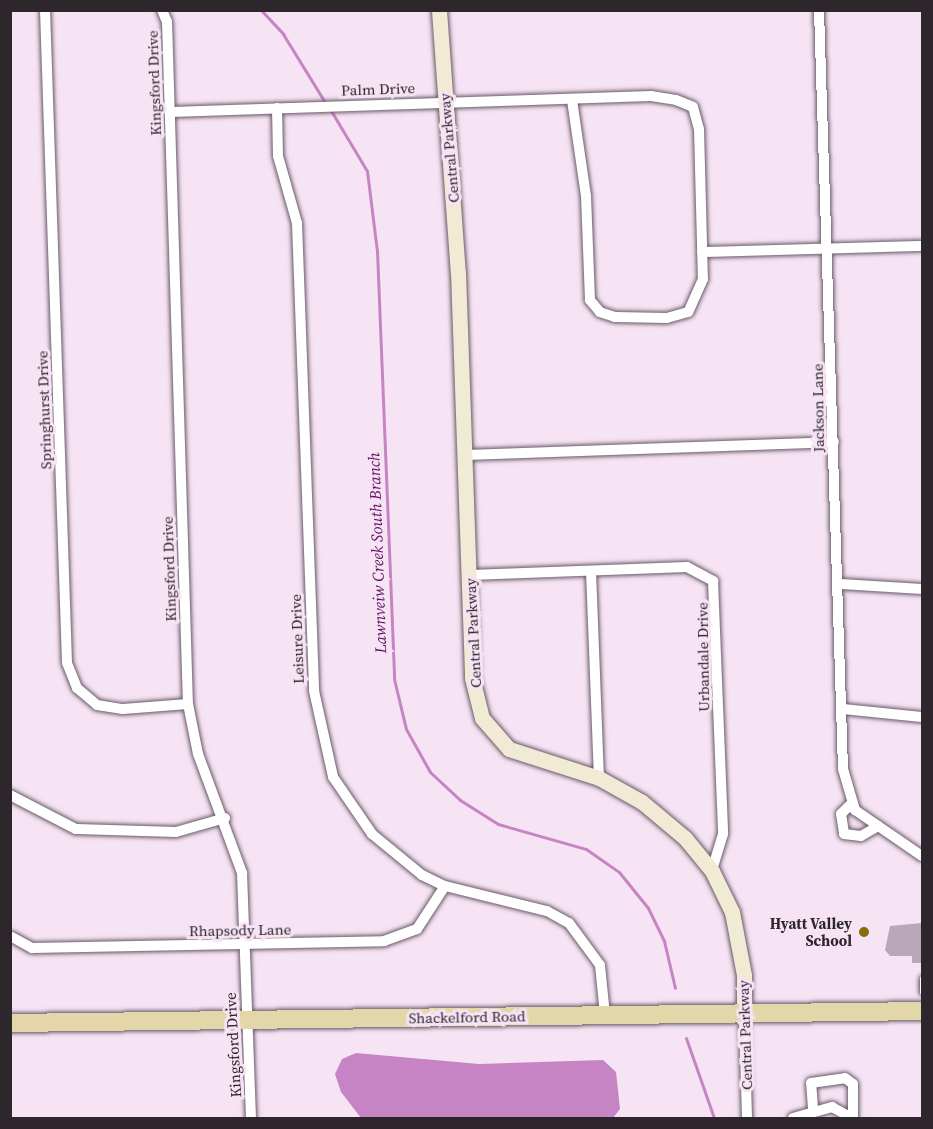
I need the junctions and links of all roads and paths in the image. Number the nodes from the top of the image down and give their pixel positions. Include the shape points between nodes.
1 (45, 10) edge
2 (162, 10) edge
3 (439, 10) edge
4 (819, 10) edge
5 (572, 100) junction
6 (445, 102) junction
7 (277, 108) junction
8 (171, 112) junction
9 (922, 246) edge
10 (830, 251) junction
11 (702, 252) junction
12 (834, 442) junction
13 (464, 455) junction
14 (591, 571) junction
15 (470, 575) junction
16 (841, 584) junction
17 (922, 589) edge
18 (188, 704) junction
19 (843, 709) junction
20 (922, 717) edge
21 (599, 778) junction
22 (10, 795) edge
23 (851, 804) junction
24 (225, 818) junction
25 (878, 826) junction
26 (922, 856) edge
27 (712, 871) junction
28 (445, 886) junction
29 (12, 937) dead end
30 (242, 944) junction
31 (922, 978) edge
32 (922, 992) edge
33 (922, 1011) edge
34 (606, 1015) junction
35 (744, 1016) junction
36 (247, 1020) junction
37 (10, 1023) edge
38 (813, 1109) junction
39 (251, 1119) edge
40 (747, 1119) edge
41 (793, 1119) edge
42 (853, 1119) edge

1 - 18 street, Springhurst Drive via 67,663 77,688 97,705 123,709
2 - 8 street, Kingsford Drive via 167,22
3 - 6 street, Central Parkway
4 - 10 street, Jackson Lane via 821,142
5 - 6 street, Palm Drive
5 - 11 street, Palm Drive via 651,96 693,107 699,129
5 - 11 street via 586,195 589,290 600,312 642,318 688,312 703,279
6 - 7 street, Palm Drive
6 - 13 street, Central Parkway via 457,248
7 - 8 street, Palm Drive
7 - 28 street, Leisure Drive via 278,156 297,223 314,691 320,735 333,777 357,816 389,851
8 - 18 street, Kingsford Drive
9 - 10 street
10 - 11 street
10 - 12 street, Jackson Lane
12 - 13 street
12 - 16 street, Jackson Lane
13 - 15 street, Central Parkway
14 - 15 street, Urbandale Drive
14 - 21 street
14 - 27 street, Urbandale Drive via 687,567 713,582 723,834
15 - 21 street, Central Parkway via 472,678 482,718 495,736 525,758
16 - 17 street
16 - 19 street, Jackson Lane
18 - 24 street, Kingsford Drive via 204,773
19 - 20 street
19 - 23 street, Jackson Lane via 843,769
21 - 27 street, Central Parkway via 667,822
22 - 24 street via 53,822 76,829 177,832
23 - 25 street
23 - 25 street, Jackson Lane via 841,814 844,834 861,836
24 - 30 street, Kingsford Drive via 242,873
25 - 26 street
27 - 35 street, Central Parkway via 737,933
28 - 30 street, Rhapsody Lane via 428,916 403,937 341,945
28 - 34 street, Leisure Drive via 519,903 569,923 600,965
29 - 30 street, Rhapsody Lane via 32,948
30 - 36 street, Kingsford Drive
31 - 32 lane
33 - 35 main road, Shackelford Road
34 - 35 main road, Shackelford Road
34 - 36 main road, Shackelford Road
35 - 40 street, Central Parkway
36 - 37 main road, Shackelford Road
36 - 39 street, Kingsford Drive
38 - 41 street
38 - 42 street via 843,1110
38 - 42 street via 811,1083 845,1078 853,1084

